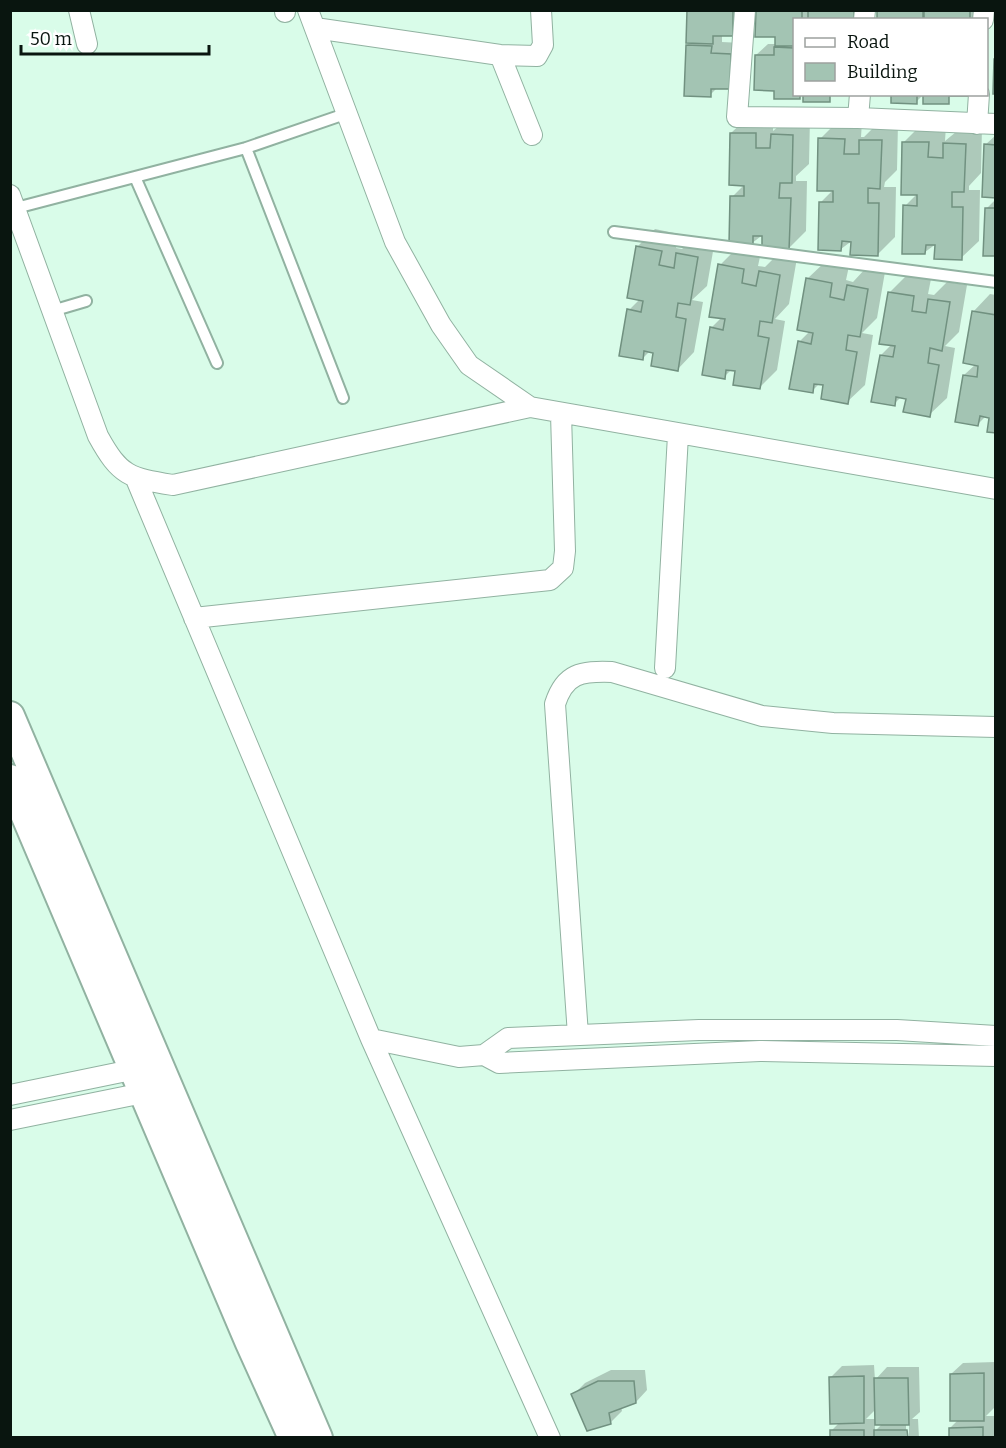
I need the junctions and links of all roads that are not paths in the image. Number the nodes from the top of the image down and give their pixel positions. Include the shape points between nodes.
1 (79, 10) edge
2 (541, 10) edge
3 (746, 10) edge
4 (312, 19) edge
5 (87, 44) dead end
6 (500, 55) junction
7 (860, 96) edge
8 (979, 96) edge
9 (348, 114) junction
10 (858, 118) junction
11 (986, 124) edge
12 (532, 135) dead end
13 (246, 148) junction
14 (135, 177) junction
15 (13, 201) edge
16 (614, 232) dead end
17 (996, 282) edge
18 (86, 301) dead end
19 (52, 311) junction
20 (217, 363) dead end
21 (343, 398) dead end
22 (530, 407) junction
23 (561, 414) junction
24 (678, 435) junction
25 (136, 479) junction
26 (996, 489) edge
27 (194, 618) junction
28 (665, 668) dead end
29 (10, 717) edge
30 (996, 727) edge
31 (10, 779) edge
32 (578, 1035) junction
33 (996, 1036) edge
34 (371, 1039) junction
35 (484, 1055) junction
36 (996, 1056) edge
37 (151, 1079) junction
38 (10, 1095) edge
39 (10, 1120) edge
40 (293, 1437) edge
41 (318, 1437) edge
42 (550, 1437) edge

1 - 5 street
2 - 6 street via 543,45 537,56
3 - 10 street via 737,117
4 - 6 street
4 - 9 street
6 - 12 street
7 - 10 street
8 - 11 street
9 - 13 lane
9 - 22 street via 395,242 441,325 469,365
10 - 11 street
13 - 14 lane
13 - 21 lane
14 - 15 lane
14 - 20 lane
15 - 19 street
16 - 17 lane
18 - 19 lane
19 - 25 street via 98,436 113,462
22 - 23 street
22 - 25 street via 173,485
23 - 24 street
23 - 27 street via 565,551 563,568 550,580
24 - 26 street
24 - 28 street
25 - 27 street
27 - 34 street
29 - 37 street
30 - 32 street via 772,718 612,672 590,671 574,676 561,687 555,704
31 - 37 street
32 - 33 street via 699,1030 897,1030
32 - 35 street via 508,1038
34 - 35 street via 459,1057
34 - 42 street
35 - 36 street via 499,1063 760,1051
37 - 38 street
37 - 39 street
37 - 40 street
37 - 41 street

